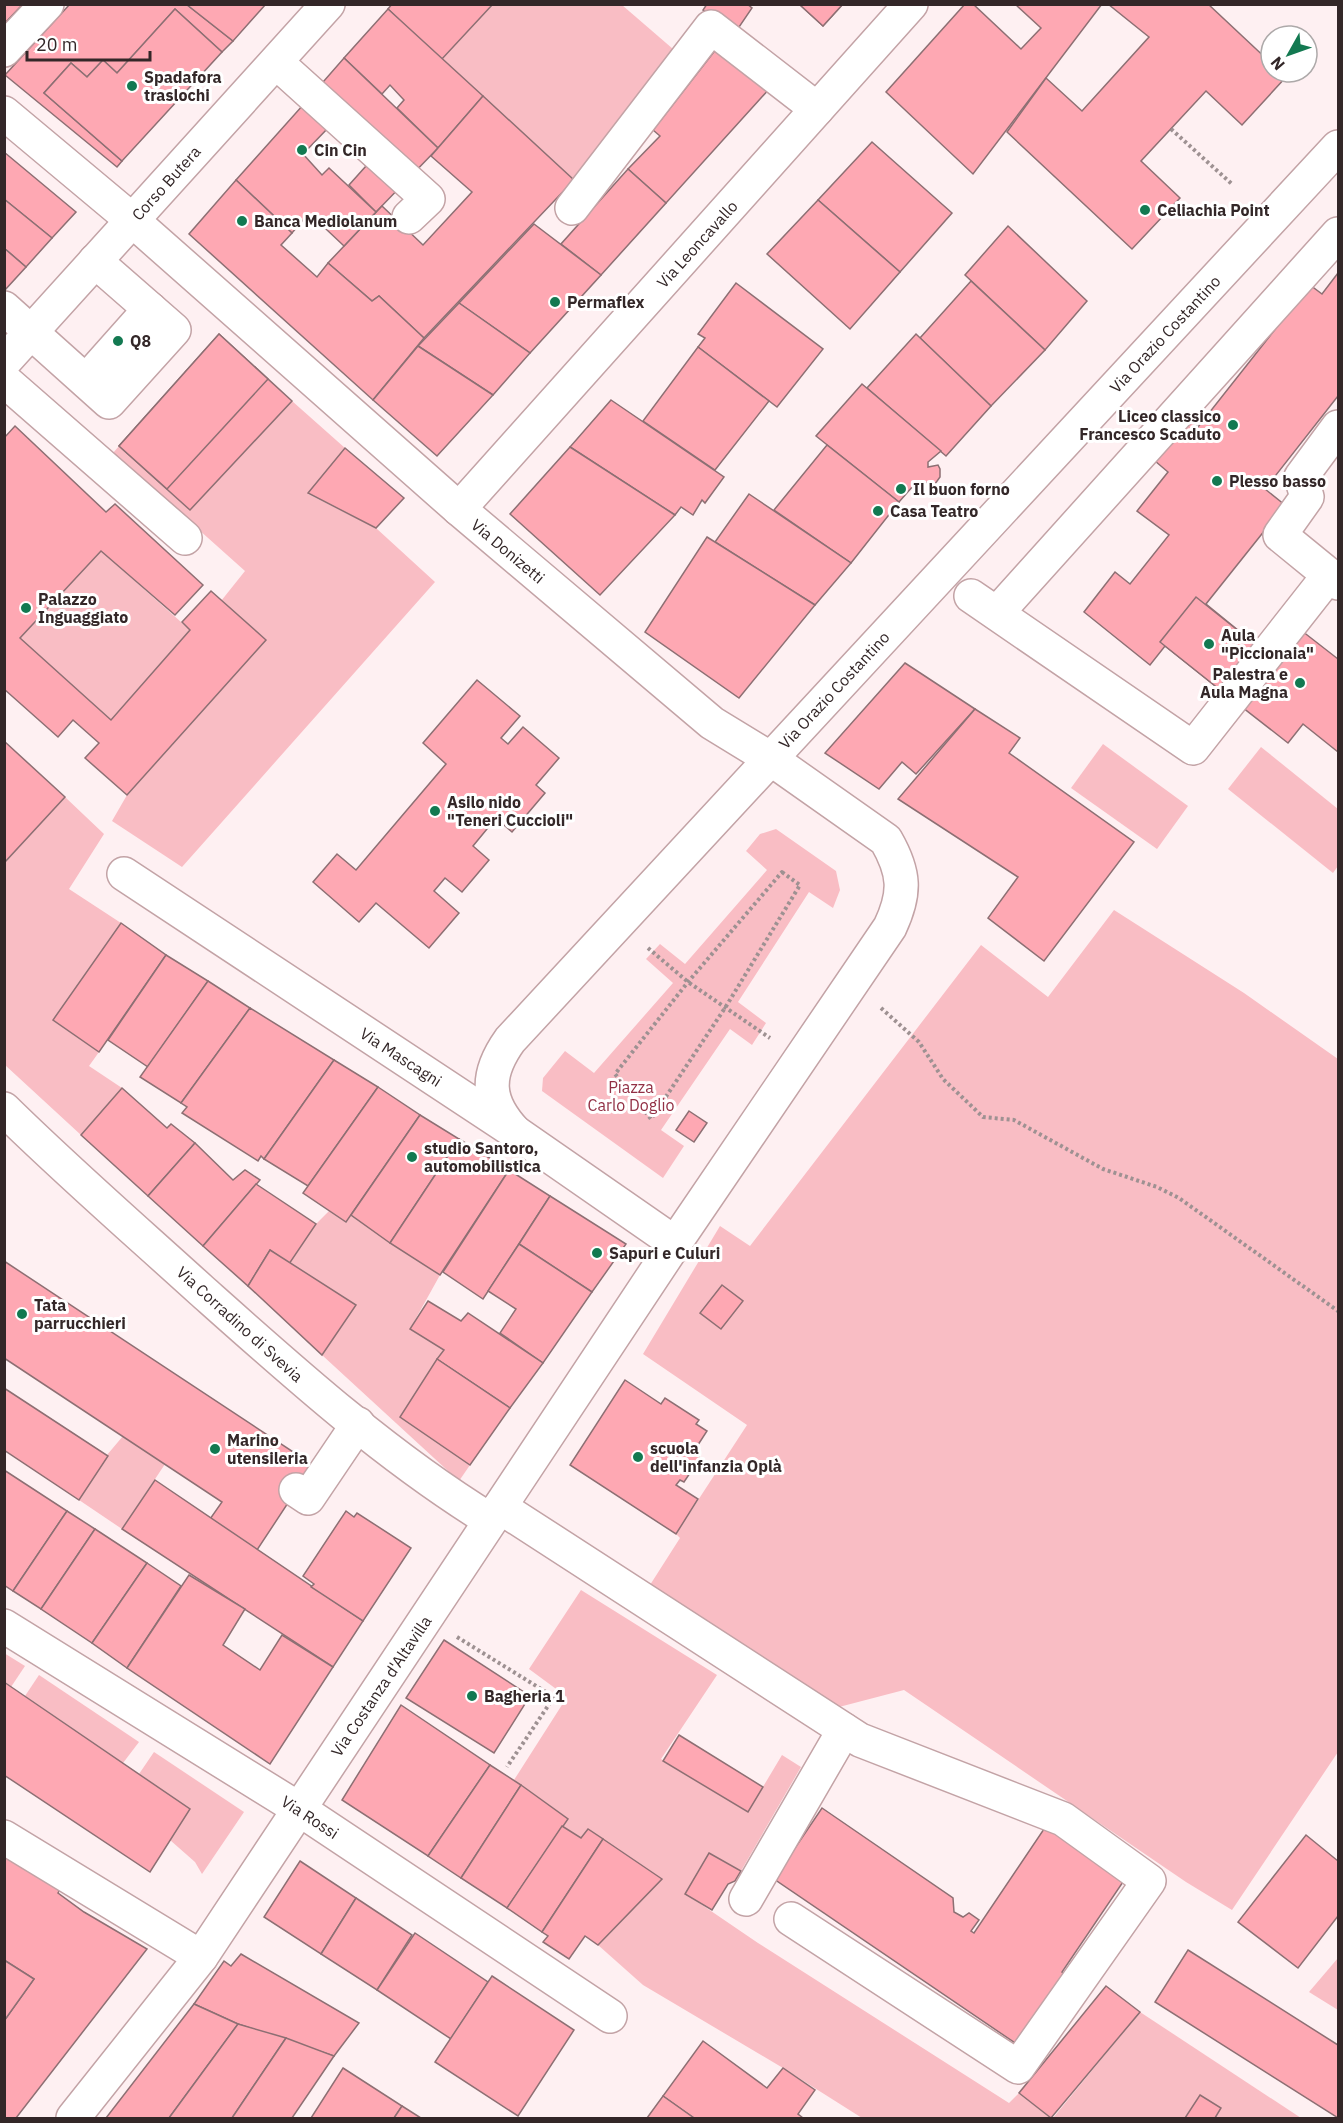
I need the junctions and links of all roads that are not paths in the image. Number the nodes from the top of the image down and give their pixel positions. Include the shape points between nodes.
1 (47, 4) edge
2 (328, 4) edge
3 (911, 4) edge
4 (4, 50) edge
5 (276, 62) junction
6 (817, 109) junction
7 (4, 113) edge
8 (1338, 147) edge
9 (572, 208) dead end
10 (409, 218) dead end
11 (132, 220) junction
12 (1338, 234) edge
13 (96, 261) junction
14 (4, 308) edge
15 (31, 333) junction
16 (4, 362) edge
17 (4, 380) edge
18 (1338, 427) edge
19 (459, 509) junction
20 (185, 538) dead end
21 (1334, 579) edge
22 (771, 759) junction
23 (898, 861) joint
24 (124, 874) dead end
25 (4, 1109) edge
26 (515, 1132) junction
27 (675, 1243) junction
28 (358, 1424) junction
29 (296, 1490) dead end
30 (495, 1514) junction
31 (4, 1626) edge
32 (844, 1730) junction
33 (299, 1809) junction
34 (4, 1837) edge
35 (746, 1899) dead end
36 (791, 1919) dead end
37 (201, 1957) junction
38 (610, 2016) dead end
39 (73, 2118) edge

1 - 4 street
2 - 5 street, Corso Butera
3 - 6 street, Via Leoncavallo
5 - 10 street via 428,200
5 - 11 street, Corso Butera
6 - 9 street via 711,27
6 - 19 street, Via Leoncavallo
7 - 11 street, Via Donizetti
8 - 22 street, Via Orazio Costantino
11 - 13 street, Corso Butera
11 - 19 street, Via Donizetti
12 - 21 street via 984,604 1193,748
13 - 15 street, Corso Butera
13 - 15 street via 174,330 109,402
14 - 15 street
15 - 16 street, Corso Butera
17 - 20 street
18 - 21 street via 1301,477 1307,497 1280,536
19 - 22 street, Via Donizetti via 712,723
22 - 23 street, Via Donizetti via 886,840
22 - 26 street, Via Orazio Costantino via 498,1057 492,1076 493,1098 501,1117
23 - 27 street, Via Costanza d'Altavilla via 902,883 900,906 890,927
24 - 26 street, Via Mascagni
25 - 28 street, Via Corradino di Svevia via 296,1375
26 - 27 street, Via Mascagni
27 - 30 street, Via Costanza d'Altavilla
28 - 29 street via 308,1498
28 - 30 street, Via Corradino di Svevia via 438,1488
30 - 32 street, Via Corradino di Svevia
30 - 33 street, Via Costanza d'Altavilla
31 - 33 street, Via Rossi
32 - 35 street
32 - 36 street, Via Corradino di Svevia via 860,1740 1063,1819 1149,1881 1018,2067
33 - 37 street, Via Costanza d'Altavilla
33 - 38 street, Via Rossi
34 - 37 street
37 - 39 street, Via Costanza d'Altavilla

